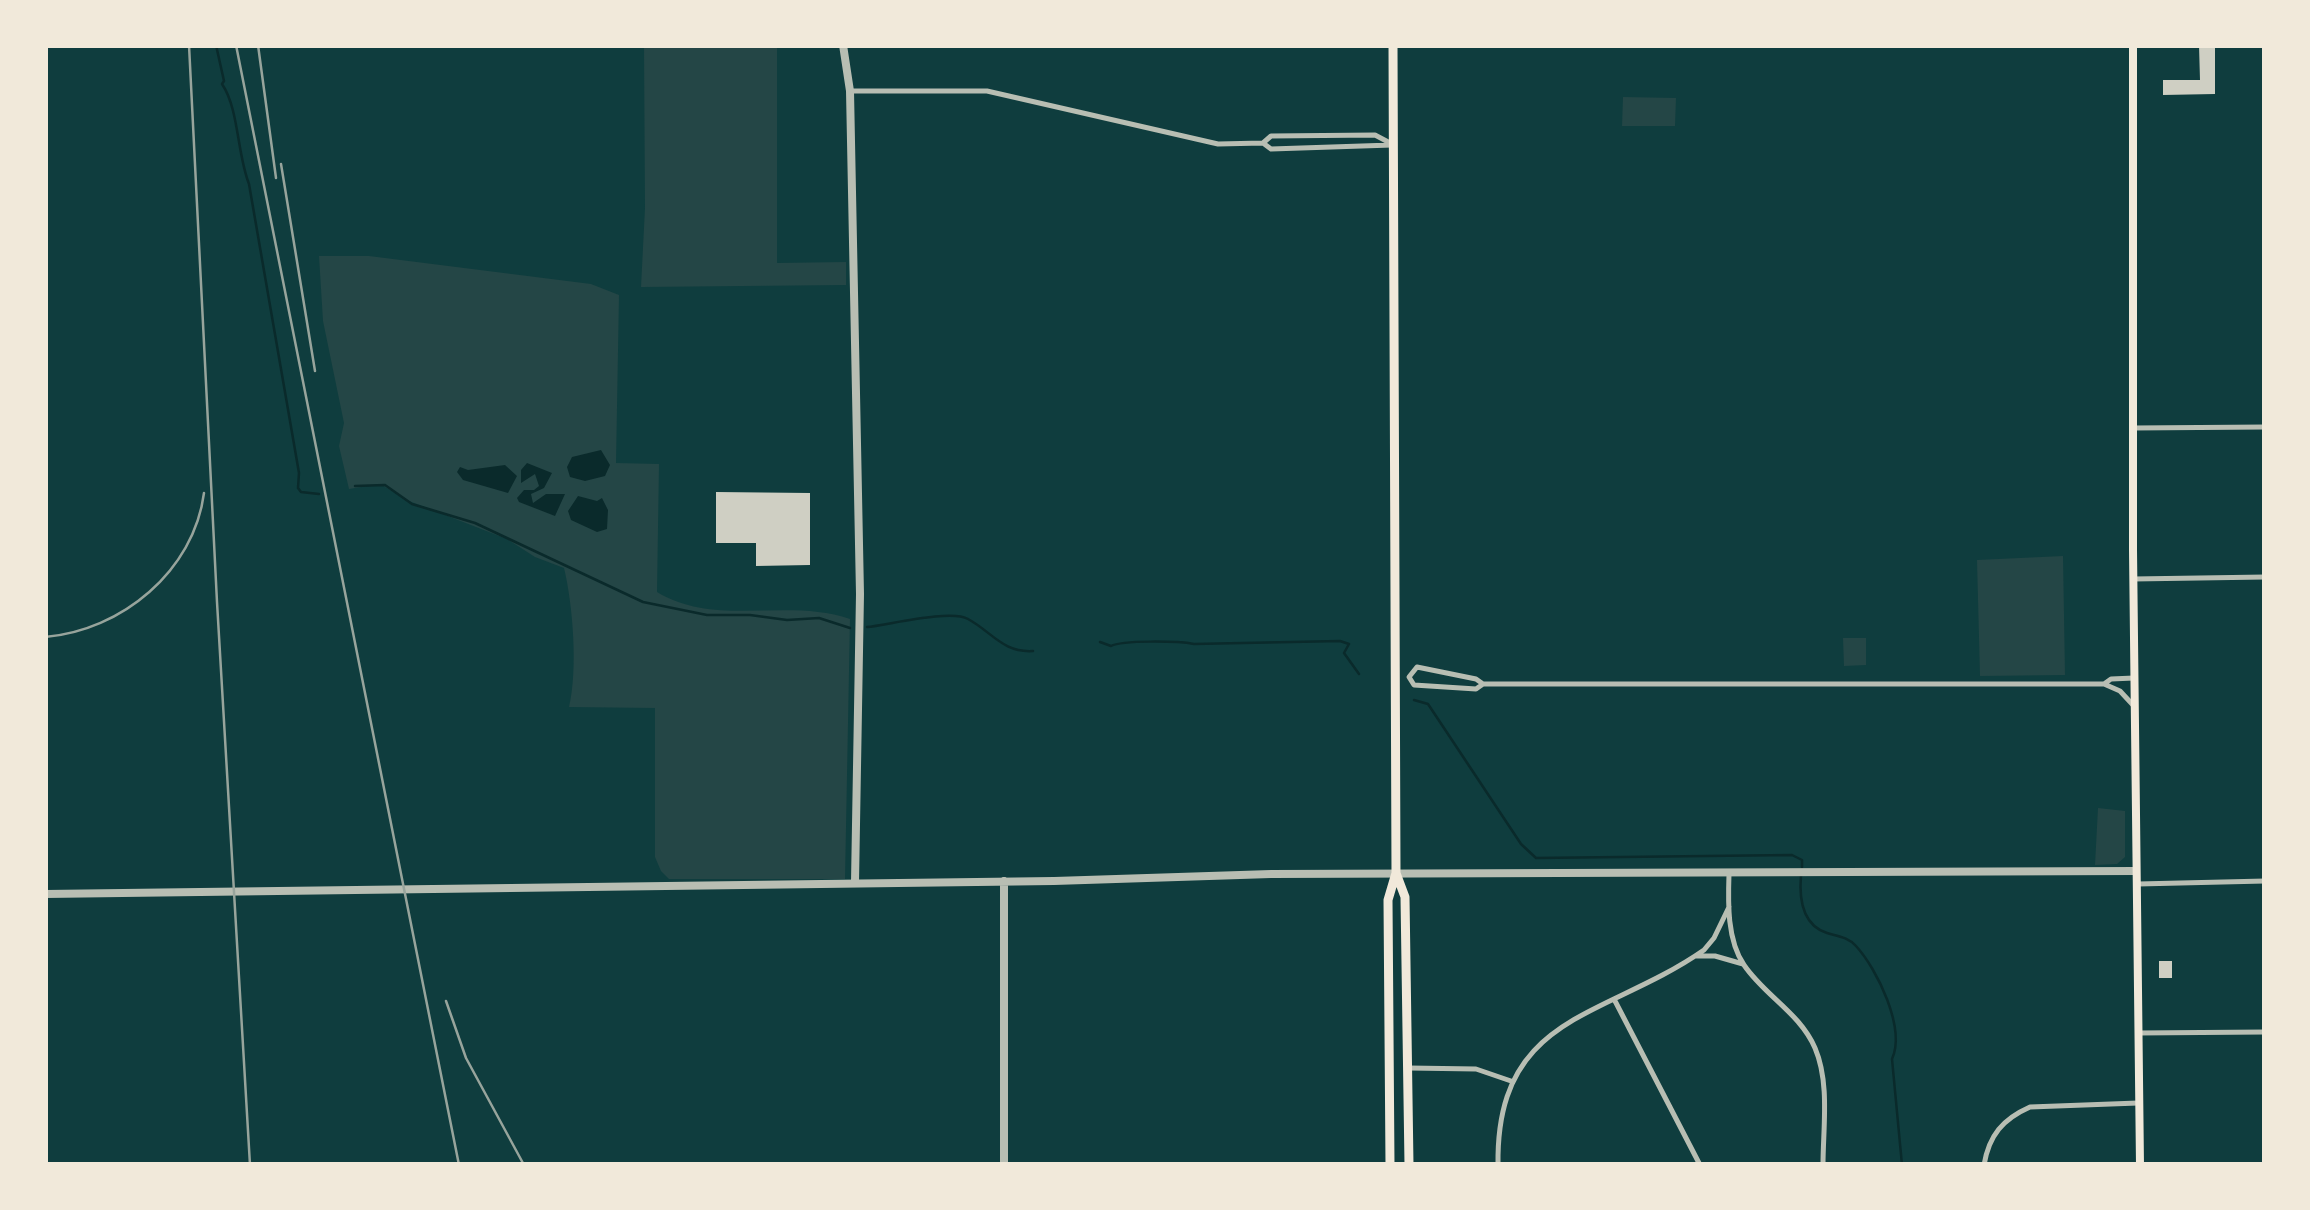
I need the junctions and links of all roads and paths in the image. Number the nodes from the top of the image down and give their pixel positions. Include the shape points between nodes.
1 (843, 45) edge
2 (1393, 45) edge
3 (2132, 45) edge
4 (850, 91) junction
5 (1262, 143) junction
6 (1394, 145) junction
7 (2265, 427) edge
8 (2133, 428) junction
9 (2265, 578) edge
10 (2133, 579) junction
11 (1396, 676) junction
12 (1409, 677) junction
13 (2134, 678) junction
14 (1483, 684) junction
15 (2104, 684) junction
16 (2134, 706) junction
17 (2136, 871) junction
18 (1396, 873) junction
19 (1729, 874) junction
20 (1004, 881) junction
21 (2265, 881) edge
22 (855, 882) junction
23 (2137, 884) junction
24 (45, 894) edge
25 (1728, 907) junction
26 (1694, 957) junction
27 (1743, 964) junction
28 (1614, 999) junction
29 (2265, 1032) edge
30 (2138, 1033) junction
31 (1406, 1068) junction
32 (1511, 1081) junction
33 (2139, 1103) junction
34 (1004, 1165) edge
35 (1390, 1165) edge
36 (1408, 1165) edge
37 (1498, 1165) edge
38 (1700, 1165) edge
39 (1823, 1165) edge
40 (1984, 1165) edge
41 (2140, 1165) edge

1 - 4 street
2 - 6 main road
3 - 8 main road
4 - 5 street via 987,91 1208,142
4 - 22 street via 860,574
5 - 6 street via 1272,149
5 - 6 street via 1272,136 1374,135
6 - 11 main road
7 - 8 street
8 - 10 main road
9 - 10 street
10 - 13 main road
11 - 12 street
11 - 18 main road
12 - 14 street via 1416,685
12 - 14 street via 1417,666
13 - 15 street
13 - 16 main road
14 - 15 street
15 - 16 street
16 - 17 main road
17 - 19 street
17 - 23 main road
18 - 19 street
18 - 20 street
18 - 31 main road via 1405,898
18 - 35 main road via 1388,898
19 - 25 street
20 - 22 street
20 - 34 street
21 - 23 street
22 - 24 street
23 - 30 main road
25 - 26 street via 1714,938
25 - 27 street
26 - 27 street
26 - 28 street
27 - 39 street via 1796,1018 1817,1052
28 - 32 street via 1546,1036
28 - 38 street
29 - 30 street
30 - 33 main road
31 - 32 street via 1476,1069
31 - 36 main road
32 - 37 street via 1500,1117
33 - 40 street via 2030,1107 1998,1128
33 - 41 main road

